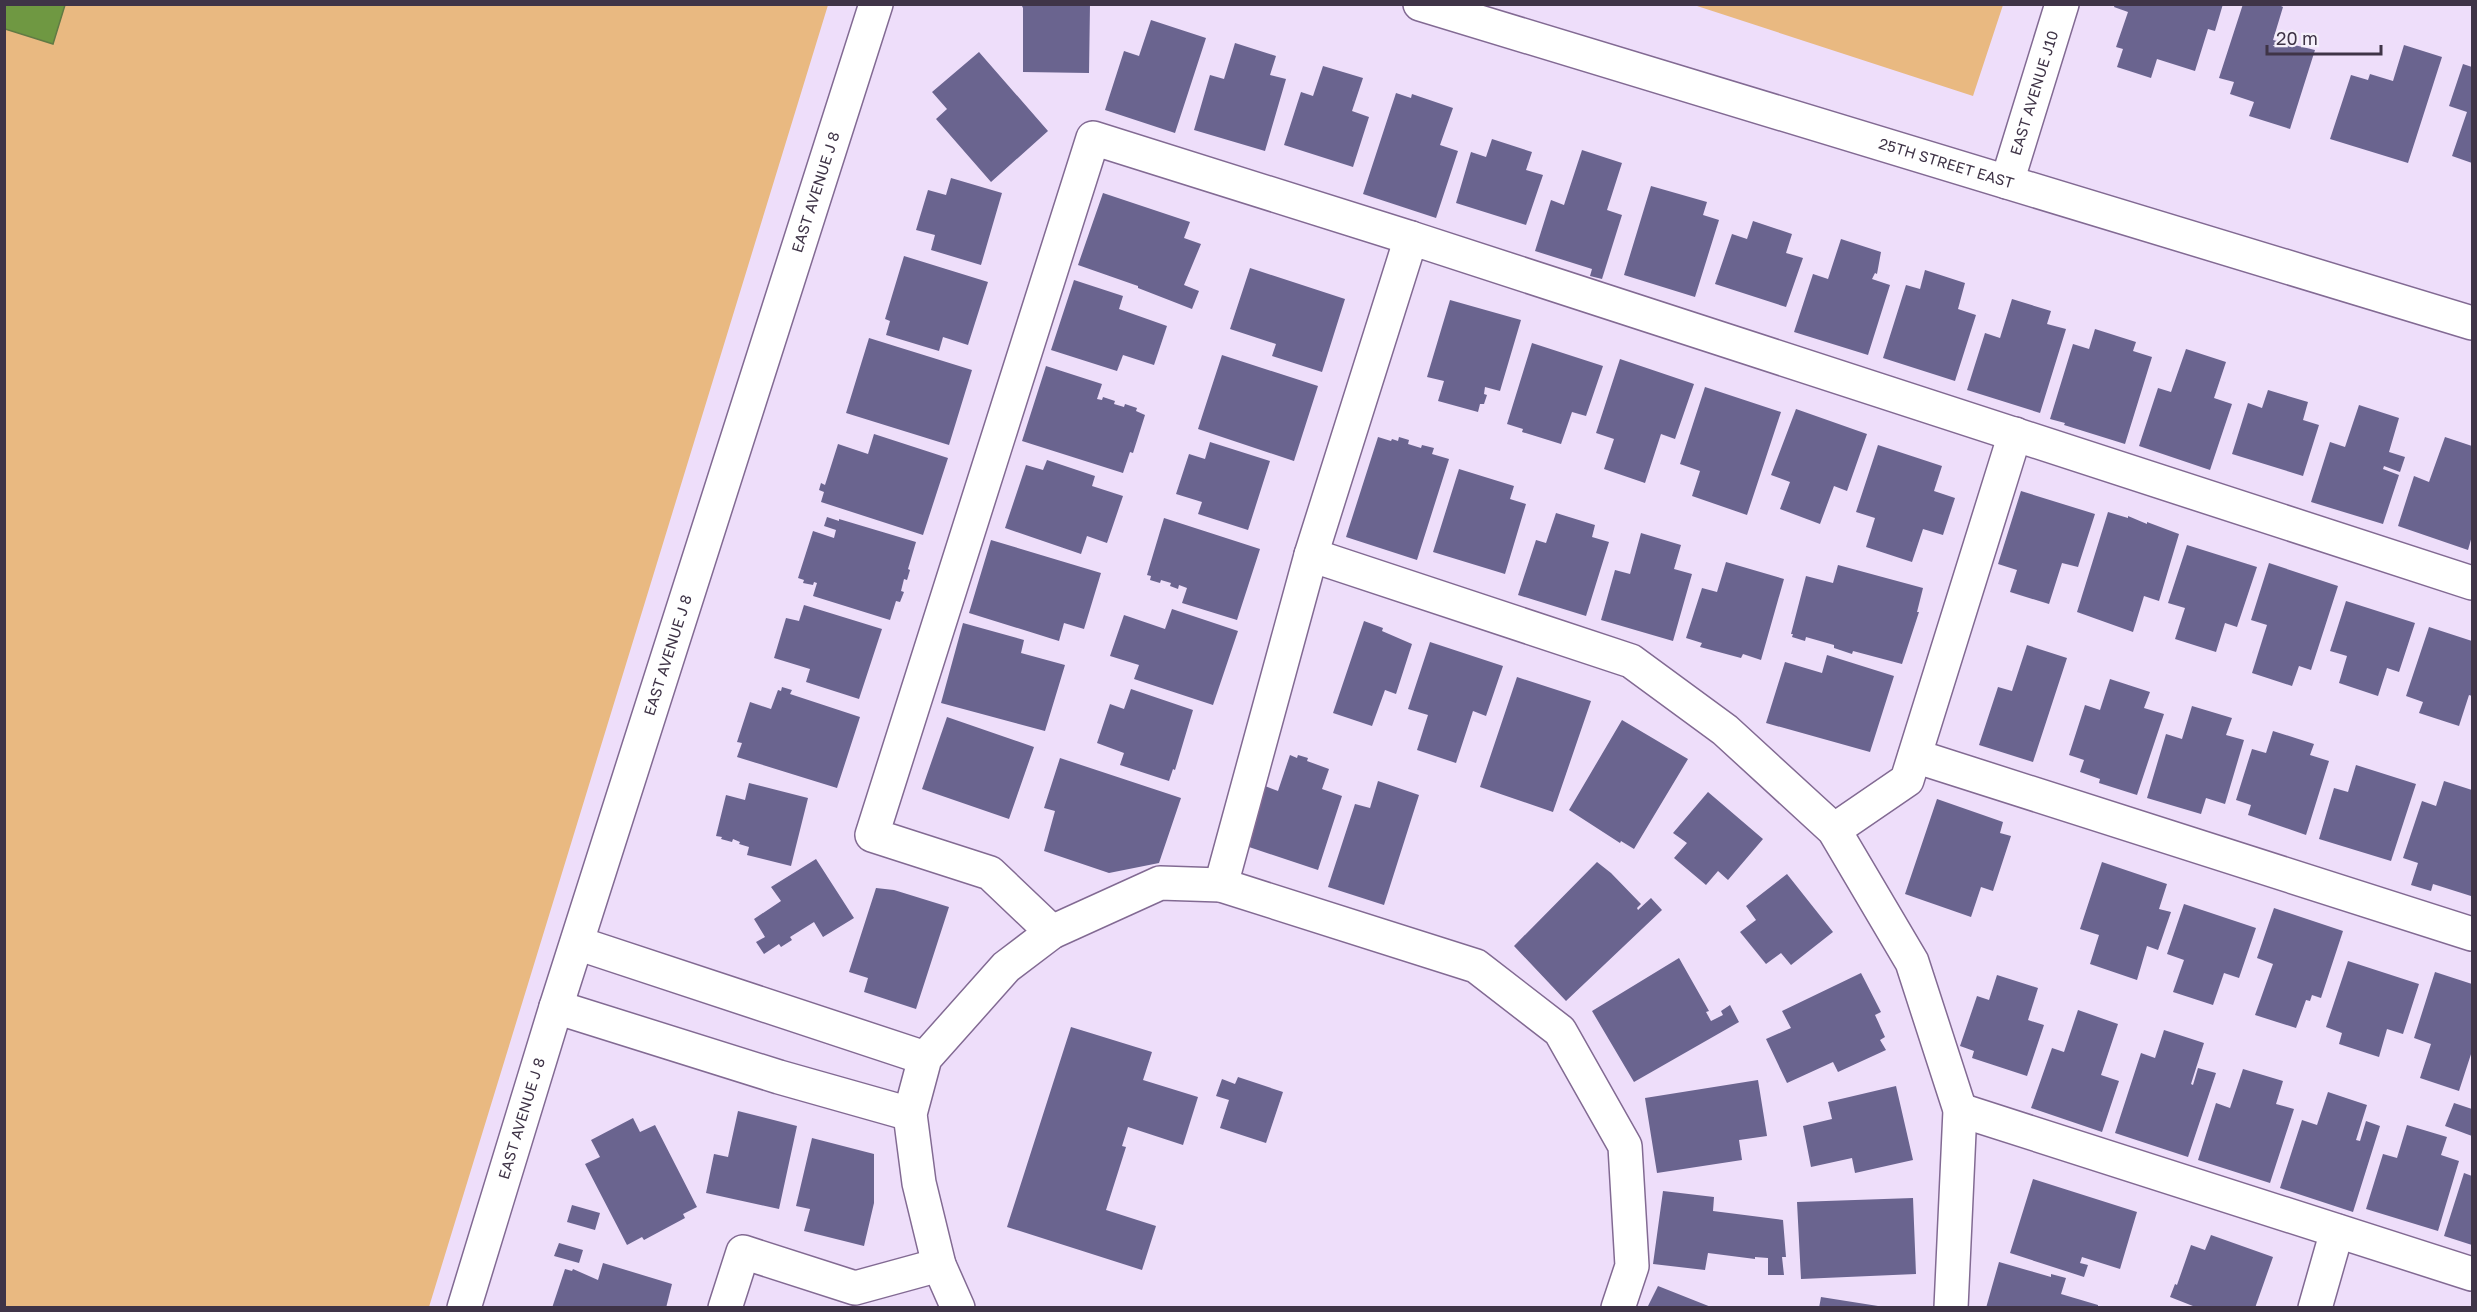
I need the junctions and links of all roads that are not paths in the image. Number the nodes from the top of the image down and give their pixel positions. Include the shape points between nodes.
1 (876, 4) edge
2 (1420, 4) edge
3 (2062, 4) edge
4 (2007, 182) junction
5 (1411, 238) junction
6 (2472, 323) edge
7 (2015, 434) junction
8 (1311, 555) junction
9 (2472, 583) edge
10 (1915, 756) junction
11 (1834, 830) junction
12 (1221, 885) junction
13 (1052, 932) junction
14 (2472, 934) edge
15 (577, 943) junction
16 (556, 1007) junction
17 (925, 1058) junction
18 (1960, 1110) junction
19 (910, 1114) junction
20 (2337, 1231) junction
21 (939, 1265) junction
22 (2472, 1274) edge
23 (464, 1308) edge
24 (725, 1308) edge
25 (958, 1308) edge
26 (1618, 1308) edge
27 (1951, 1308) edge
28 (2315, 1308) edge

1 - 15 street, EAST AVENUE J 8
2 - 4 street, 25TH STREET EAST
3 - 4 street, EAST AVENUE J10
4 - 6 street, 25TH STREET EAST
5 - 7 street
5 - 8 street
5 - 13 street via 1093,138 872,835 990,873
7 - 9 street
7 - 10 street
8 - 11 street via 1631,661 1725,730
8 - 12 street
10 - 11 street via 1907,780
10 - 14 street
11 - 18 street via 1912,962
12 - 13 street via 1160,883
12 - 26 street via 1476,966 1560,1031 1625,1146 1632,1266
13 - 17 street via 1006,967
15 - 16 street, EAST AVENUE J 8
15 - 17 street
16 - 19 street
16 - 23 street, EAST AVENUE J 8
17 - 19 street
18 - 20 street
18 - 27 street
19 - 21 street via 920,1183
20 - 22 street
20 - 28 street
21 - 24 street via 855,1288 743,1252
21 - 25 street

